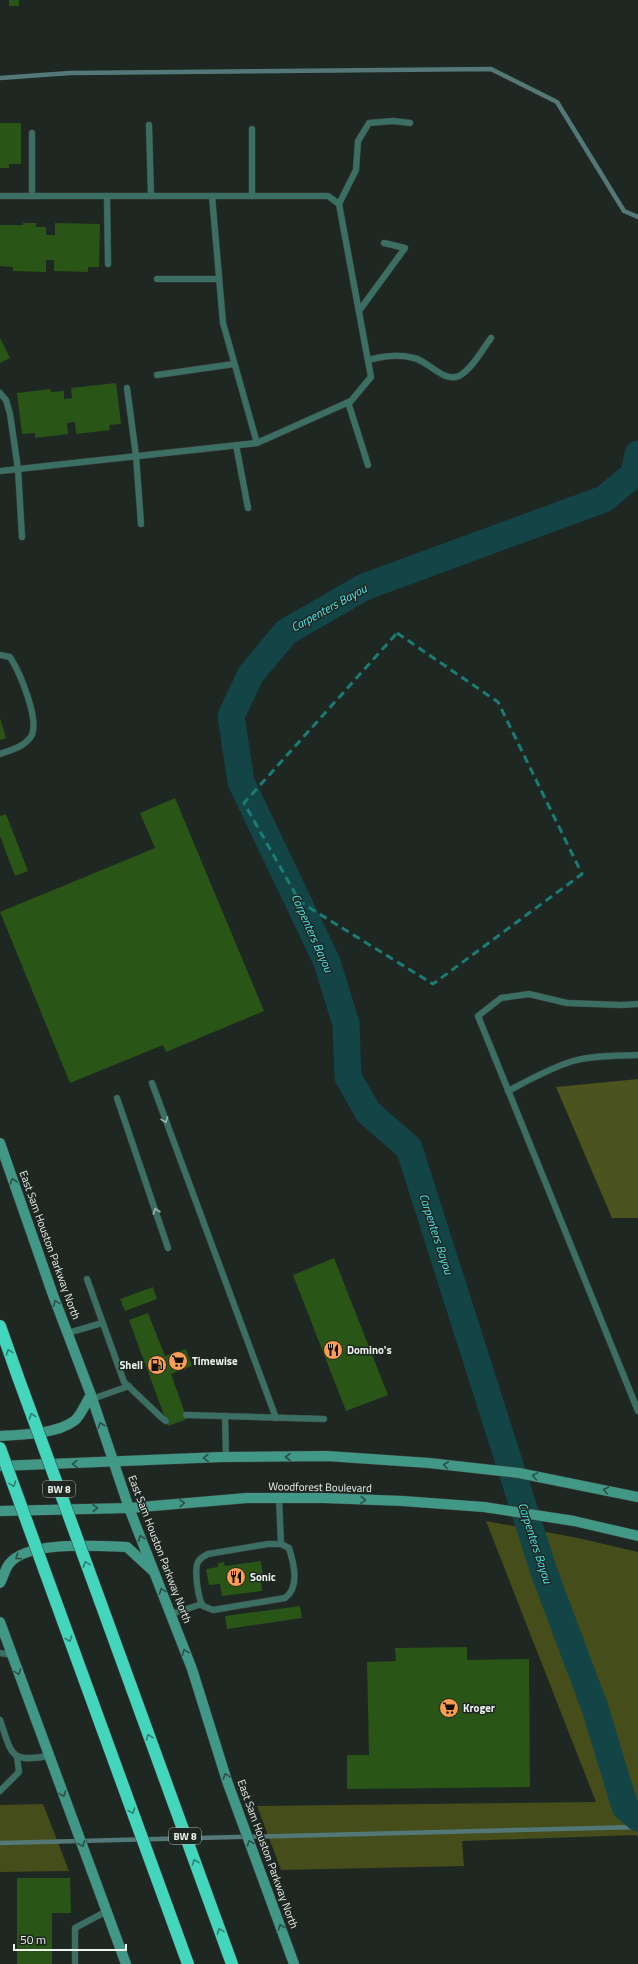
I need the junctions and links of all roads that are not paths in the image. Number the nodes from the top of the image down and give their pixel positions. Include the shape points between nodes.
1 (410, 123) dead end
2 (149, 126) dead end
3 (252, 129) dead end
4 (32, 133) dead end
5 (0, 196) edge
6 (32, 196) junction
7 (107, 196) junction
8 (151, 196) junction
9 (212, 196) junction
10 (252, 196) junction
11 (339, 204) junction
12 (384, 242) dead end
13 (108, 264) dead end
14 (157, 279) dead end
15 (219, 279) junction
16 (359, 311) junction
17 (491, 338) dead end
18 (368, 360) junction
19 (234, 364) junction
20 (157, 375) dead end
21 (127, 388) dead end
22 (0, 393) edge
23 (348, 402) junction
24 (256, 443) junction
25 (236, 446) junction
26 (136, 456) junction
27 (368, 465) dead end
28 (18, 469) junction
29 (0, 471) edge
30 (248, 508) dead end
31 (141, 524) dead end
32 (22, 536) dead end
33 (0, 655) edge
34 (0, 754) edge
35 (638, 1004) edge
36 (638, 1055) edge
37 (152, 1083) dead end
38 (508, 1091) junction
39 (117, 1098) dead end
40 (0, 1143) edge
41 (168, 1248) dead end
42 (87, 1279) dead end
43 (102, 1322) junction
44 (0, 1326) edge
45 (68, 1333) junction
46 (128, 1386) junction
47 (92, 1397) junction
48 (638, 1411) edge
49 (186, 1415) dead end
50 (225, 1416) junction
51 (276, 1418) junction
52 (324, 1419) dead end
53 (166, 1420) dead end
54 (0, 1436) edge
55 (0, 1448) edge
56 (226, 1457) junction
57 (114, 1462) junction
58 (0, 1466) edge
59 (638, 1497) edge
60 (279, 1498) junction
61 (129, 1508) junction
62 (0, 1511) edge
63 (638, 1536) edge
64 (281, 1544) junction
65 (156, 1574) junction
66 (0, 1583) edge
67 (202, 1604) junction
68 (171, 1614) junction
69 (0, 1622) edge
70 (0, 1654) edge
71 (12, 1655) junction
72 (0, 1720) edge
73 (48, 1756) junction
74 (17, 1757) junction
75 (0, 1792) edge
76 (106, 1911) junction
77 (75, 1964) edge
78 (126, 1964) edge
79 (188, 1964) edge
80 (232, 1964) edge
81 (294, 1964) edge

1 - 11 lane via 369,123 358,141 356,170
2 - 8 lane
3 - 10 lane
4 - 6 lane
5 - 6 lane
6 - 7 lane
7 - 8 lane
7 - 13 lane
8 - 9 lane
9 - 10 lane
9 - 15 lane
10 - 11 lane via 328,196
11 - 16 lane
12 - 16 lane via 405,248
14 - 15 lane
15 - 19 lane via 223,323
16 - 18 lane
17 - 18 lane via 466,371 457,377 446,376 416,358 399,355
18 - 23 lane via 371,377
19 - 20 lane
19 - 24 lane
21 - 26 lane
22 - 28 lane via 6,400 10,414
23 - 24 lane
23 - 27 lane
24 - 25 lane
25 - 26 lane
25 - 30 lane
26 - 28 lane
26 - 31 lane
28 - 29 lane
28 - 32 lane
33 - 34 lane via 10,657 19,671 34,720 34,730 30,738 16,749
35 - 38 lane via 567,1003 529,994 501,998 478,1016
36 - 38 lane via 600,1056 574,1061
37 -> 51 lane
38 - 48 lane
41 -> 39 lane
45 -> 40 main road, East Sam Houston Parkway North
42 - 43 lane
43 - 45 lane
43 - 46 lane via 124,1382
80 -> 44 highway, BW 8, bridge
45 - 47 main road, East Sam Houston Parkway North
46 - 47 lane
46 - 53 lane
47 - 54 main road via 75,1420 63,1426 29,1434
57 -> 47 main road, East Sam Houston Parkway North
49 - 50 lane
50 - 51 lane
50 - 56 lane
51 - 52 lane
55 -> 79 highway, bridge
56 -> 57 main road
59 -> 56 main road via 519,1474 429,1463 327,1456
57 -> 58 main road
57 - 61 main road, East Sam Houston Parkway North
61 -> 60 main road, Woodforest Boulevard via 247,1498
60 -> 63 main road, Woodforest Boulevard via 403,1501 484,1507 574,1521
60 - 64 lane
62 -> 61 main road, Woodforest Boulevard
65 -> 61 main road, East Sam Houston Parkway North
64 - 67 lane via 268,1544 203,1557 196,1568
64 - 67 lane via 289,1548 294,1579 290,1594 285,1598 213,1610
65 -> 66 main road via 128,1547 68,1546 27,1551 9,1564
68 -> 65 main road, East Sam Houston Parkway North
67 - 68 lane
81 -> 68 main road, East Sam Houston Parkway North
69 - 71 main road
70 - 71 lane
71 -> 73 main road
72 - 74 lane via 10,1748
73 - 74 lane via 28,1760
73 -> 76 main road
74 - 75 lane via 19,1772
76 - 77 lane via 75,1928
76 - 78 main road

